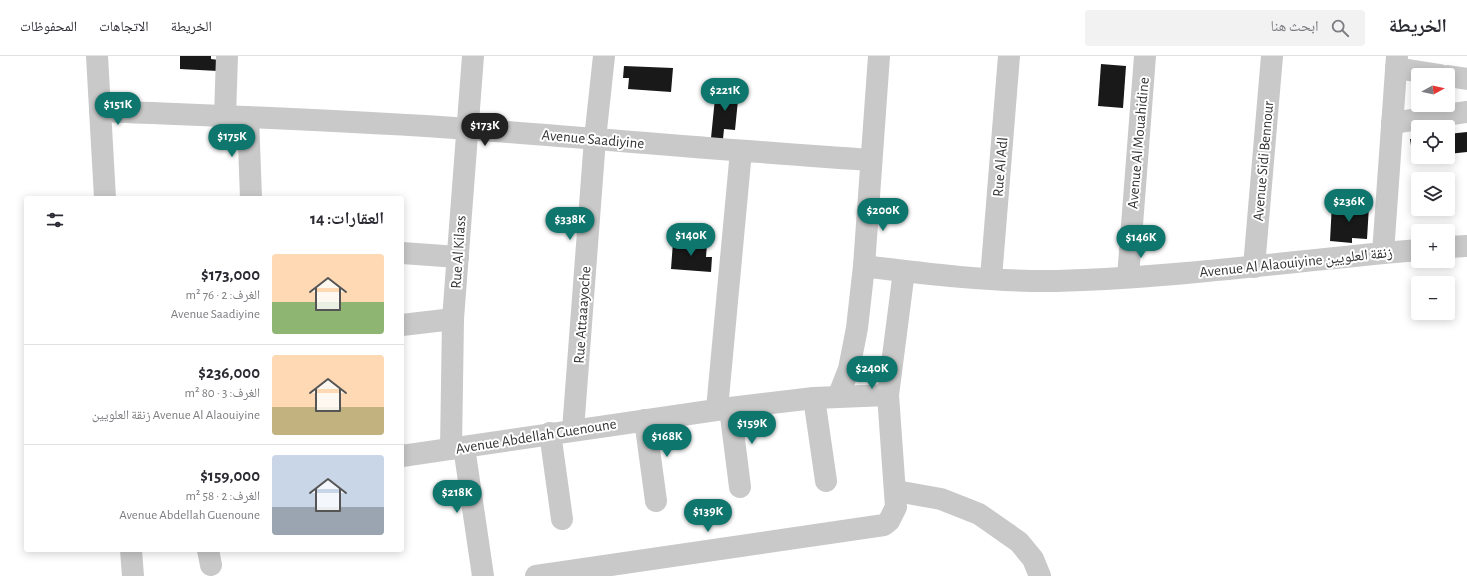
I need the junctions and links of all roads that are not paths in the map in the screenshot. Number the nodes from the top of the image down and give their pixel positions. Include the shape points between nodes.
1 (96, 56) edge
2 (227, 56) edge
3 (473, 56) edge
4 (604, 56) edge
5 (879, 56) edge
6 (1009, 56) edge
7 (1145, 56) edge
8 (1272, 56) edge
9 (1396, 62) edge
10 (1416, 68) edge
11 (1455, 77) edge
12 (1467, 79) edge
13 (100, 111) junction
14 (1467, 112) edge
15 (225, 116) junction
16 (248, 117) junction
17 (1392, 123) junction
18 (467, 129) junction
19 (595, 139) junction
20 (741, 151) junction
21 (871, 160) junction
22 (105, 196) edge
23 (251, 196) edge
24 (1467, 246) edge
25 (1455, 247) edge
26 (1411, 251) edge
27 (1383, 253) junction
28 (404, 254) edge
29 (458, 257) junction
30 (864, 266) junction
31 (1254, 267) junction
32 (904, 271) junction
33 (1128, 277) junction
34 (991, 278) junction
35 (453, 320) junction
36 (404, 325) edge
37 (888, 395) junction
38 (838, 397) junction
39 (814, 398) junction
40 (723, 409) junction
41 (645, 420) junction
42 (573, 430) junction
43 (550, 433) junction
44 (458, 448) junction
45 (404, 456) edge
46 (826, 481) dead end
47 (740, 487) dead end
48 (896, 491) junction
49 (656, 500) dead end
50 (562, 519) dead end
51 (131, 552) edge
52 (133, 576) edge
53 (483, 576) edge
54 (536, 576) edge
55 (1040, 576) edge

1 - 13 street
2 - 15 street
3 - 18 street, Rue Al Kilass
4 - 19 street, Rue Attaaayoche
5 - 21 street
6 - 34 street, Rue Al Adl
7 - 33 street, Avenue Al Mouahidine
8 - 31 street, Avenue Sidi Bennour
9 - 10 street
9 - 17 street
11 - 12 street
13 - 15 street, Avenue Saadiyine
13 - 22 street
14 - 17 street
15 - 16 street, Avenue Saadiyine
16 - 18 street, Avenue Saadiyine
16 - 23 street
17 - 27 street
18 - 19 street, Avenue Saadiyine
18 - 29 street, Rue Al Kilass
19 - 20 street, Avenue Saadiyine
19 - 42 street, Rue Attaaayoche
20 - 21 street, Avenue Saadiyine
20 - 40 street
21 - 30 street
24 - 25 street
26 - 27 street, Avenue Al Alaouiyine زنقة العلويين
27 - 31 street, Avenue Al Alaouiyine زنقة العلويين
28 - 29 street
29 - 35 street, Rue Al Kilass
30 - 32 street, Avenue Al Alaouiyine زنقة العلويين
30 - 38 street via 853,351
31 - 33 street, Avenue Al Alaouiyine زنقة العلويين
32 - 34 street, Avenue Al Alaouiyine زنقة العلويين
32 - 37 street
33 - 34 street, Avenue Al Alaouiyine زنقة العلويين via 1056,281
35 - 36 street
35 - 44 street, Rue Al Kilass
37 - 38 street, Avenue Abdellah Guenoune
37 - 48 street
38 - 39 street, Avenue Abdellah Guenoune
39 - 40 street, Avenue Abdellah Guenoune
39 - 46 street
40 - 41 street, Avenue Abdellah Guenoune
40 - 47 street
41 - 42 street, Avenue Abdellah Guenoune
41 - 49 street
42 - 43 street, Avenue Abdellah Guenoune
43 - 44 street, Avenue Abdellah Guenoune
43 - 50 street
44 - 45 street, Avenue Abdellah Guenoune
44 - 53 street, Rue Al Kilass
48 - 54 street via 896,507 884,525
48 - 55 street via 941,499 980,514 1019,542 1033,559
51 - 52 street

